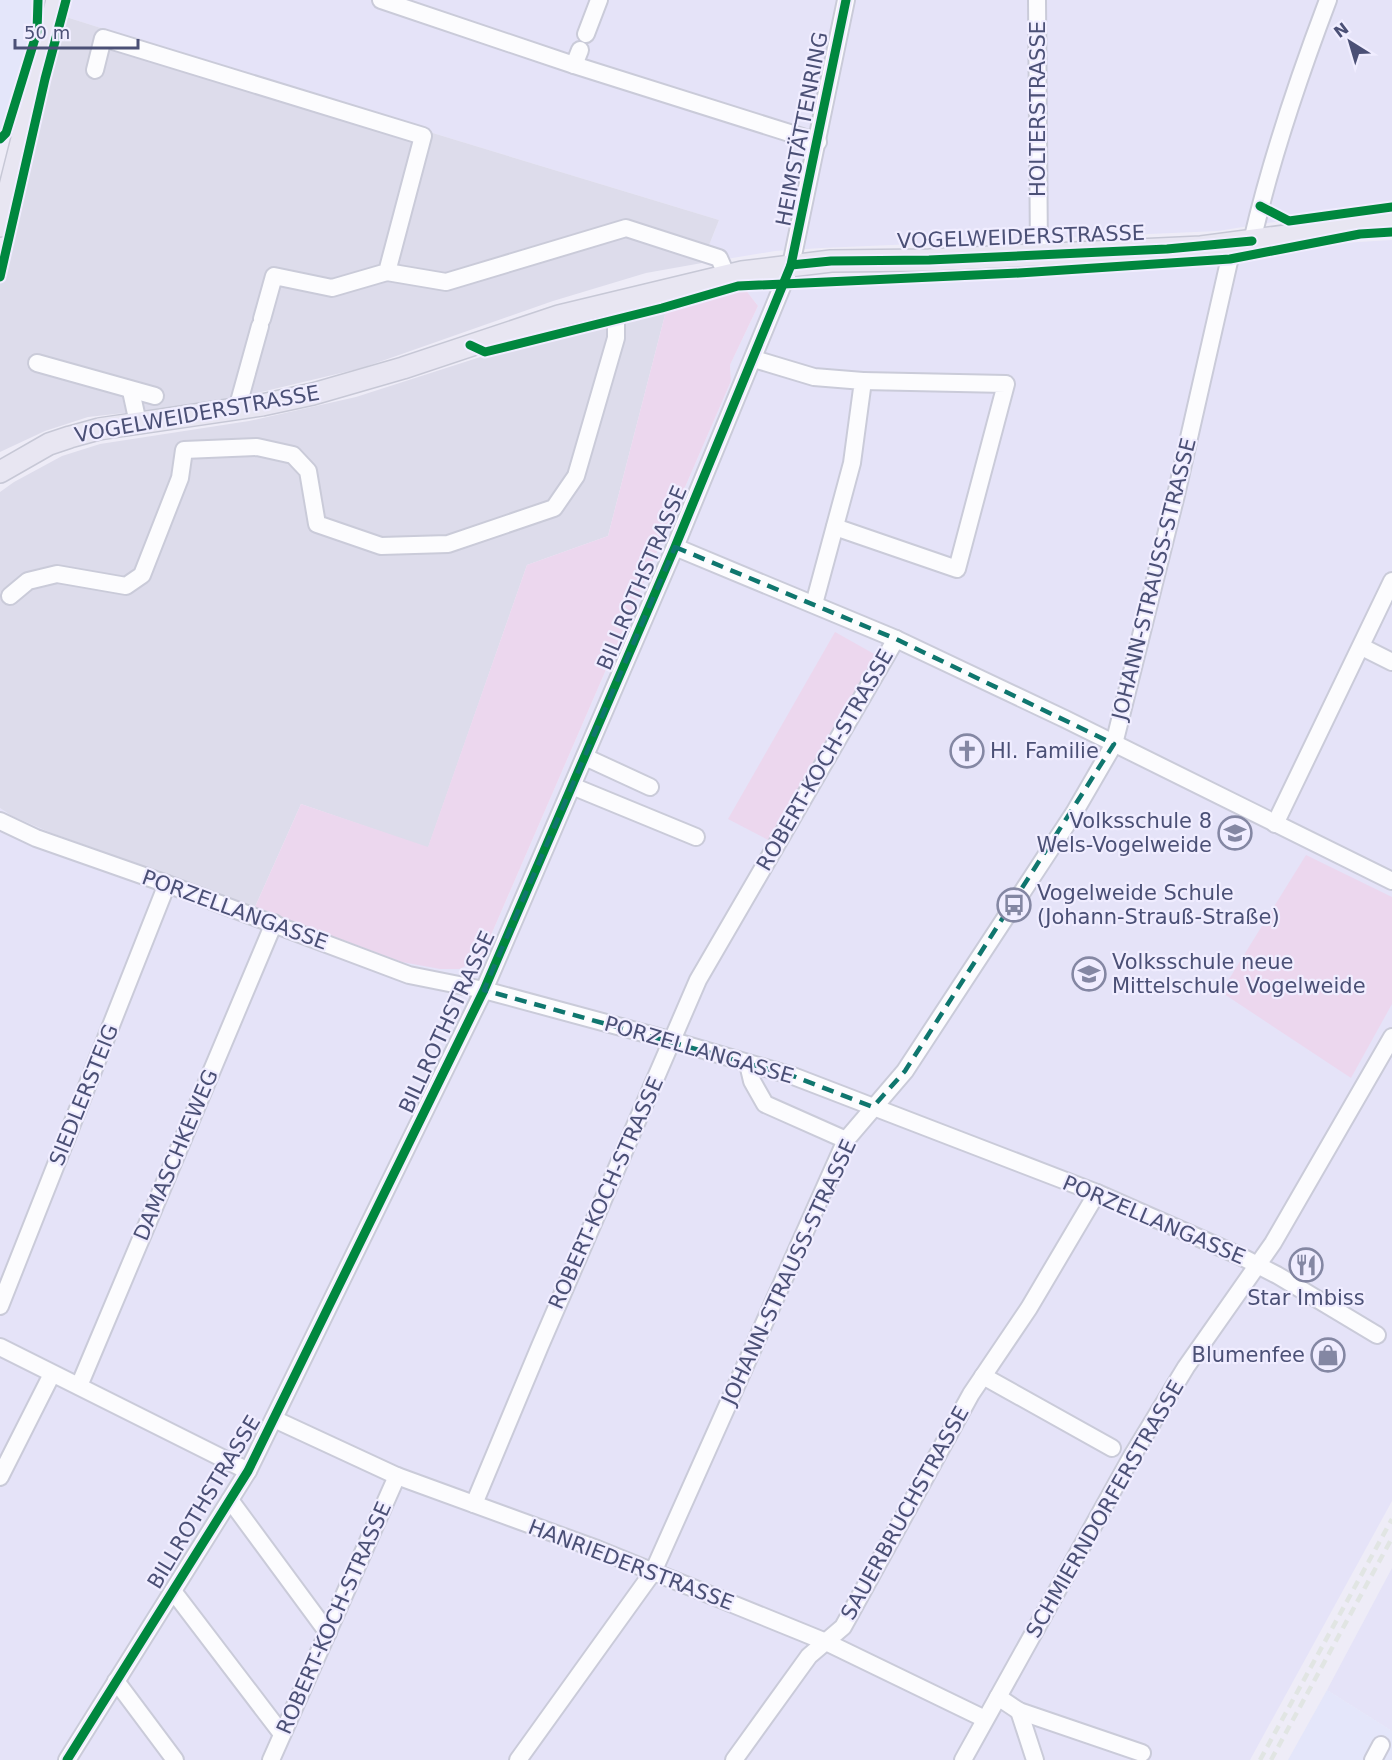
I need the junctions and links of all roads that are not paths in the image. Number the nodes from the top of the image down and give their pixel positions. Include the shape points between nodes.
1 (57, 0) edge
2 (381, 0) edge
3 (599, 0) edge
4 (846, 0) edge
5 (1037, 0) edge
6 (1328, 0) edge
7 (580, 50) junction
8 (95, 70) dead end
9 (818, 142) junction
10 (6, 173) edge
11 (1392, 222) edge
12 (0, 226) edge
13 (1243, 243) junction
14 (1039, 254) junction
15 (791, 266) junction
16 (387, 272) junction
17 (727, 276) junction
18 (614, 302) junction
19 (754, 359) junction
20 (37, 363) dead end
21 (863, 381) junction
22 (131, 391) junction
23 (155, 396) dead end
24 (237, 409) junction
25 (138, 423) junction
26 (0, 472) edge
27 (835, 527) junction
28 (675, 547) junction
29 (1392, 581) edge
30 (10, 596) dead end
31 (814, 604) junction
32 (896, 639) junction
33 (1362, 647) junction
34 (1392, 662) edge
35 (1114, 744) junction
36 (585, 757) junction
37 (572, 786) junction
38 (650, 787) dead end
39 (0, 821) edge
40 (1275, 824) junction
41 (696, 837) dead end
42 (1392, 881) edge
43 (167, 884) junction
44 (274, 923) junction
45 (484, 990) junction
46 (1392, 1037) edge
47 (673, 1041) junction
48 (748, 1064) junction
49 (873, 1107) junction
50 (846, 1140) junction
51 (1097, 1193) junction
52 (1259, 1265) junction
53 (0, 1306) edge
54 (1377, 1335) dead end
55 (0, 1347) edge
56 (52, 1374) junction
57 (983, 1376) junction
58 (79, 1386) junction
59 (274, 1419) junction
60 (1112, 1448) dead end
61 (248, 1471) junction
62 (397, 1476) junction
63 (0, 1477) edge
64 (230, 1500) junction
65 (474, 1504) junction
66 (653, 1572) junction
67 (173, 1591) junction
68 (328, 1633) junction
69 (826, 1642) junction
70 (116, 1681) junction
71 (998, 1697) junction
72 (1019, 1711) junction
73 (985, 1719) junction
74 (282, 1734) junction
75 (1381, 1745) dead end
76 (1142, 1753) dead end
77 (276, 1758) edge
78 (67, 1760) edge
79 (175, 1760) edge
80 (519, 1760) edge
81 (734, 1760) edge
82 (963, 1760) edge
83 (1035, 1760) edge
84 (1373, 1760) edge

1 - 10 main road
2 - 7 street, HEIMSTÄTTENRING
3 - 7 street
4 - 9 street, HEIMSTÄTTENRING
5 - 14 street, HOLTERSTRASSE
6 - 13 street, JOHANN-STRAUSS-STRASSE via 1305,60 1260,206
7 - 9 street, HEIMSTÄTTENRING
8 - 16 street via 103,38 423,136
9 - 15 street, HEIMSTÄTTENRING
10 - 12 main road
11 - 13 main road, VOGELWEIDERSTRASSE
13 - 14 main road, VOGELWEIDERSTRASSE
13 - 35 street, JOHANN-STRAUSS-STRASSE
14 - 15 main road, VOGELWEIDERSTRASSE via 831,261
15 - 17 main road, VOGELWEIDERSTRASSE
15 - 19 street, BILLROTHSTRASSE
16 - 17 street via 446,282 626,228 720,258
16 - 24 street via 332,288 274,276
17 - 18 main road, VOGELWEIDERSTRASSE
18 - 24 main road, VOGELWEIDERSTRASSE via 313,394
18 - 30 street via 616,338 576,476 554,508 448,544 381,546 317,524 308,471 293,455 257,447 184,450 180,478 142,574 126,586 57,574 28,581
19 - 21 street via 814,377
19 - 28 street, BILLROTHSTRASSE
20 - 22 street
21 - 27 street via 852,463
21 - 27 street via 1006,384 957,569
22 - 23 street
22 - 25 street
24 - 25 main road, VOGELWEIDERSTRASSE
25 - 26 main road, VOGELWEIDERSTRASSE via 99,429 49,444
27 - 31 street
28 - 31 street
28 - 36 street, BILLROTHSTRASSE
29 - 33 street
31 - 32 street
32 - 35 street
32 - 47 street, ROBERT-KOCH-STRASSE via 698,980
33 - 34 street
33 - 40 street
35 - 40 street
35 - 49 street, JOHANN-STRAUSS-STRASSE via 1074,813 905,1071
36 - 37 street, BILLROTHSTRASSE
36 - 38 street
37 - 41 street
37 - 45 street, BILLROTHSTRASSE
39 - 43 street, PORZELLANGASSE via 36,838
40 - 42 street
43 - 44 street, PORZELLANGASSE
43 - 53 street, SIEDLERSTEIG
44 - 45 street, PORZELLANGASSE via 409,975
44 - 58 street, DAMASCHKEWEG
45 - 47 street, PORZELLANGASSE
45 - 59 street, BILLROTHSTRASSE
46 - 52 street, SCHMIERNDORFERSTRASSE
47 - 48 street, PORZELLANGASSE
47 - 65 street, ROBERT-KOCH-STRASSE
48 - 49 street, PORZELLANGASSE via 793,1076
48 - 50 street via 752,1082 765,1104
49 - 50 street, JOHANN-STRAUSS-STRASSE
49 - 51 street, PORZELLANGASSE
50 - 66 street, JOHANN-STRAUSS-STRASSE
51 - 52 street, PORZELLANGASSE
51 - 57 street, SAUERBRUCHSTRASSE via 1029,1308
52 - 54 street, PORZELLANGASSE
52 - 71 street, SCHMIERNDORFERSTRASSE via 1186,1367 1136,1449
55 - 56 street
56 - 58 street
56 - 63 street
57 - 60 street
57 - 69 street, SAUERBRUCHSTRASSE via 843,1627
58 - 61 street
59 - 61 street, BILLROTHSTRASSE
59 - 62 street, HANRIEDERSTRASSE
61 - 64 street, BILLROTHSTRASSE
62 - 65 street, HANRIEDERSTRASSE
62 - 68 street, ROBERT-KOCH-STRASSE
64 - 67 street, BILLROTHSTRASSE
64 - 68 street
65 - 66 street, HANRIEDERSTRASSE
66 - 69 street, HANRIEDERSTRASSE
66 - 80 street, JOHANN-STRAUSS-STRASSE
67 - 70 street, BILLROTHSTRASSE
67 - 74 street
68 - 74 street, ROBERT-KOCH-STRASSE
69 - 73 street, HANRIEDERSTRASSE
69 - 81 street, SAUERBRUCHSTRASSE via 809,1656
70 - 78 street, BILLROTHSTRASSE
70 - 79 street
71 - 72 street
71 - 73 street, SCHMIERNDORFERSTRASSE
72 - 76 street
72 - 83 street
73 - 82 street, SCHMIERNDORFERSTRASSE
74 - 77 street, ROBERT-KOCH-STRASSE
75 - 84 street

